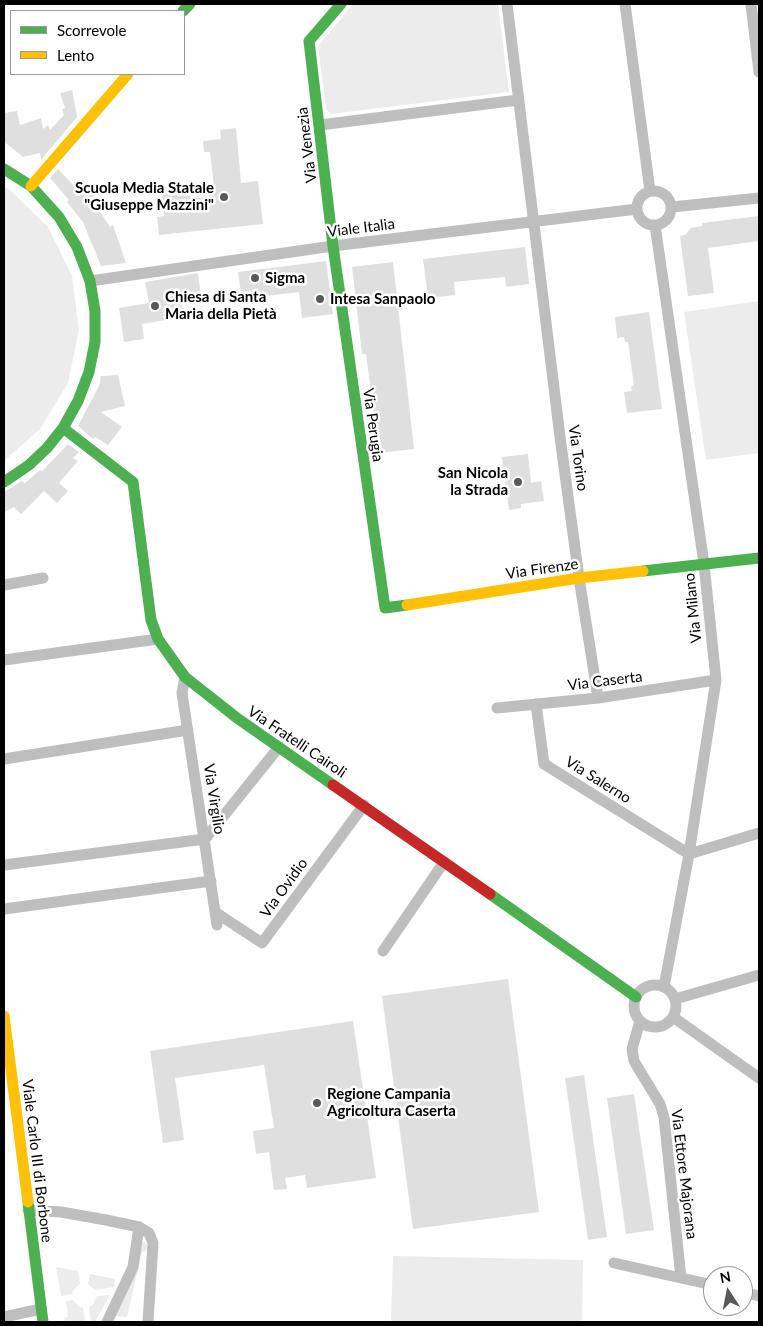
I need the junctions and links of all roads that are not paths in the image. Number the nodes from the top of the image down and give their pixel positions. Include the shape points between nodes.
1 (341, 4) edge
2 (507, 4) edge
3 (625, 4) edge
4 (751, 4) edge
5 (759, 72) edge
6 (127, 75) edge
7 (518, 100) junction
8 (320, 125) junction
9 (4, 169) edge
10 (30, 186) junction
11 (650, 191) junction
12 (759, 198) edge
13 (672, 207) junction
14 (637, 209) junction
15 (533, 223) junction
16 (655, 225) junction
17 (333, 246) junction
18 (90, 281) junction
19 (63, 428) junction
20 (4, 482) edge
21 (759, 558) edge
22 (704, 564) junction
23 (43, 578) dead end
24 (579, 578) junction
25 (4, 585) edge
26 (385, 608) joint
27 (158, 639) junction
28 (4, 660) edge
29 (185, 678) junction
30 (716, 680) junction
31 (598, 698) junction
32 (536, 704) junction
33 (497, 708) dead end
34 (188, 730) junction
35 (279, 747) junction
36 (4, 759) edge
37 (364, 805) junction
38 (759, 833) edge
39 (205, 839) junction
40 (688, 854) junction
41 (444, 862) junction
42 (4, 865) edge
43 (211, 881) junction
44 (4, 909) edge
45 (216, 912) junction
46 (217, 925) dead end
47 (383, 951) dead end
48 (759, 975) edge
49 (664, 987) junction
50 (636, 997) junction
51 (675, 998) junction
52 (4, 1016) edge
53 (673, 1017) junction
54 (640, 1021) junction
55 (759, 1078) edge
56 (28, 1210) junction
57 (139, 1227) junction
58 (614, 1263) dead end
59 (681, 1278) junction
60 (703, 1283) edge
61 (41, 1309) junction
62 (4, 1317) edge
63 (43, 1322) edge
64 (107, 1322) edge
65 (148, 1322) edge

1 - 8 street, Via Venezia via 309,41
2 - 7 street, Via Torino
3 - 11 street
4 - 5 street
6 - 10 street
7 - 8 street
7 - 15 street, Via Torino
8 - 17 street, Via Venezia
9 - 10 street
10 - 18 street via 63,224 77,247
11 - 13 street via 665,194
11 - 14 street via 640,198
12 - 13 street
13 - 16 street via 665,222
14 - 15 street, Viale Italia
14 - 16 street via 640,219
15 - 17 street, Viale Italia
15 - 24 street, Via Torino
16 - 22 street, Via Milano
17 - 18 street, Viale Italia
17 - 26 street, Via Perugia
18 - 19 street via 95,311 89,372
19 - 20 street via 29,465
19 - 27 street, Via Fratelli Cairoli via 133,482 151,620
21 - 22 street, Via Firenze
22 - 24 street, Via Firenze
22 - 30 street, Via Milano
23 - 25 street
24 - 26 street, Via Firenze
24 - 31 street, Via Torino
27 - 28 street
27 - 29 street, Via Fratelli Cairoli
29 - 34 street, Via Virgilio via 182,693
29 - 35 street, Via Fratelli Cairoli
30 - 31 street, Via Caserta
30 - 40 street, Via Milano
31 - 32 street, Via Caserta
32 - 33 street, Via Caserta
32 - 40 street, Via Salerno via 544,764
34 - 36 street
34 - 39 street, Via Virgilio
35 - 37 street, Via Fratelli Cairoli
35 - 39 street
37 - 41 street, Via Fratelli Cairoli
37 - 45 street, Via Ovidio via 262,943
38 - 40 street
39 - 42 street
39 - 43 street, Via Virgilio
40 - 49 street, Via Milano
41 - 47 street
41 - 50 street, Via Fratelli Cairoli
43 - 44 street
43 - 45 street, Via Virgilio
45 - 46 street, Via Virgilio
48 - 51 street
49 - 50 street via 648,986
49 - 51 street
50 - 54 street via 634,1010
51 - 53 street
52 - 56 street, Viale Carlo III di Borbone
53 - 54 street via 668,1023 654,1027
53 - 55 street
54 - 59 street, Via Ettore Majorana via 632,1049 634,1061 660,1104 664,1117
56 - 57 street via 61,1212
56 - 61 street, Viale Carlo III di Borbone
57 - 64 street via 133,1267
57 - 65 street via 149,1232 153,1243
58 - 59 street
59 - 60 street
61 - 62 street
61 - 63 street, Viale Carlo III di Borbone

